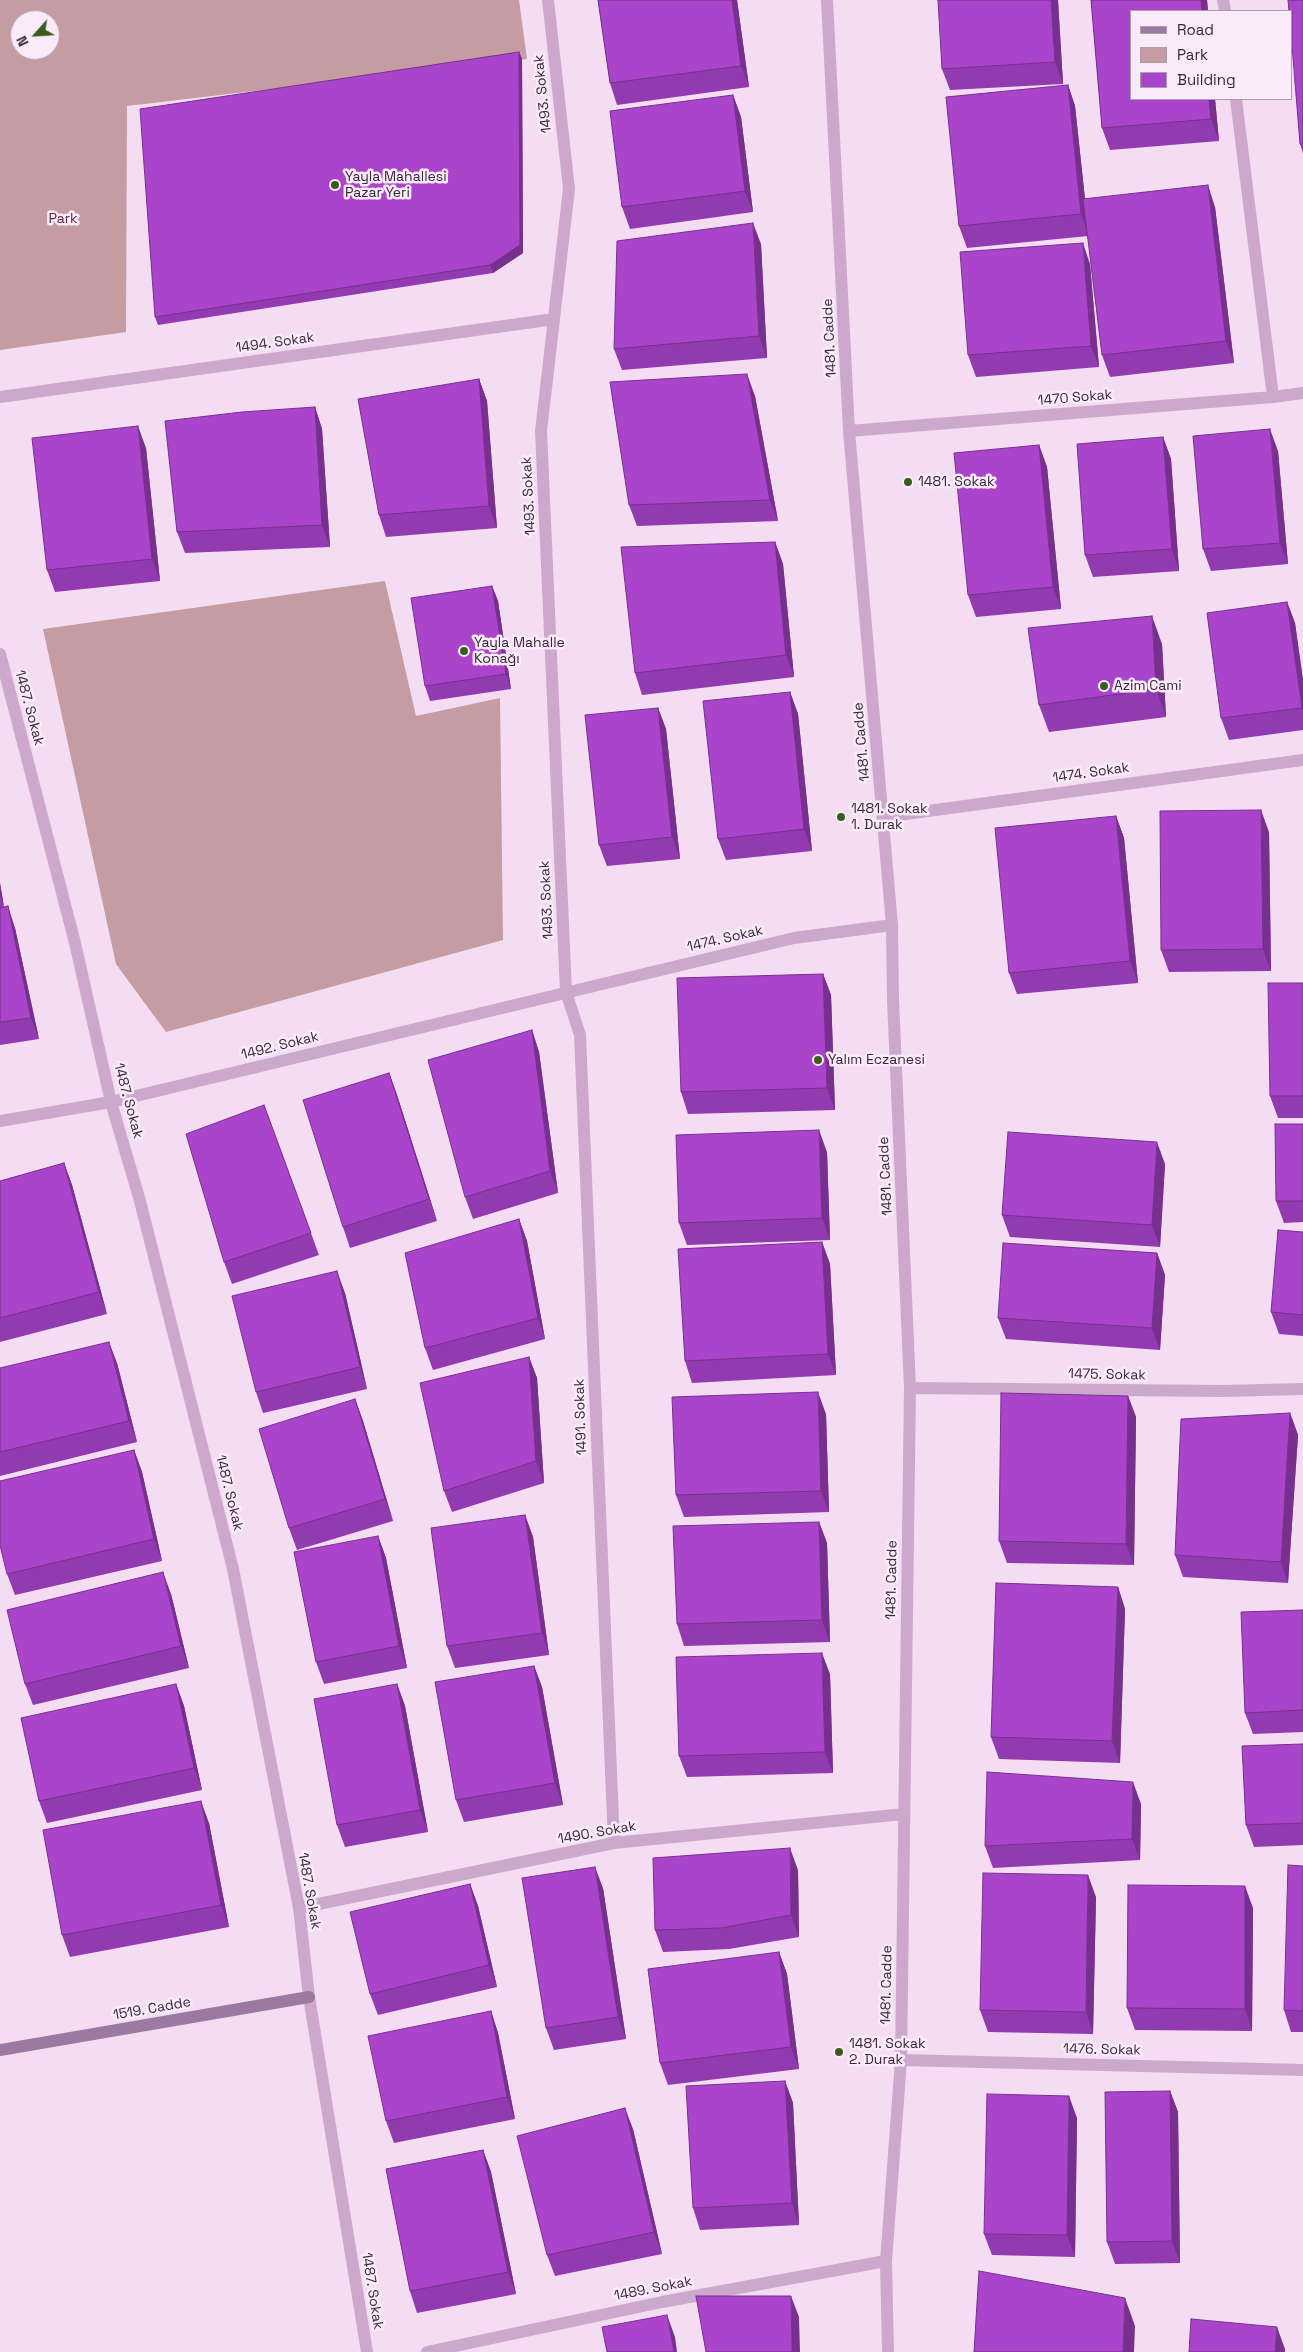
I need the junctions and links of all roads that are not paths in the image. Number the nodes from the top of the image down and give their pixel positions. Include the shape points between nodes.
1 (548, 0) edge
2 (827, 0) edge
3 (1236, 100) edge
4 (554, 319) junction
5 (1303, 392) edge
6 (0, 397) edge
7 (1272, 397) junction
8 (849, 431) junction
9 (0, 654) edge
10 (1303, 760) edge
11 (884, 817) junction
12 (892, 925) junction
13 (566, 992) junction
14 (111, 1102) junction
15 (0, 1121) edge
16 (910, 1388) junction
17 (1303, 1390) edge
18 (904, 1814) junction
19 (614, 1842) junction
20 (299, 1908) junction
21 (309, 1997) junction
22 (0, 2050) edge
23 (900, 2060) junction
24 (1303, 2070) edge
25 (886, 2261) junction
26 (367, 2352) edge
27 (426, 2352) edge
28 (888, 2352) edge

1 - 4 street, 1493. Sokak via 569,189
2 - 8 street, 1481. Cadde
3 - 7 street
4 - 6 street, 1494. Sokak
4 - 13 street, 1493. Sokak via 541,432
5 - 7 street, 1470 Sokak
7 - 8 street, 1470 Sokak
8 - 11 street, 1481. Cadde
9 - 14 street, 1487. Sokak via 75,943
10 - 11 street, 1474. Sokak
11 - 12 street, 1481. Cadde
12 - 13 street, 1474. Sokak via 794,938
12 - 16 street, 1481. Cadde
13 - 14 street, 1492. Sokak
13 - 19 street, 1491. Sokak via 580,1035
14 - 15 street, 1492. Sokak
14 - 20 street, 1487. Sokak via 140,1201 232,1569
16 - 17 street, 1475. Sokak
16 - 18 street, 1481. Cadde
18 - 19 street, 1490. Sokak
18 - 23 street, 1481. Cadde
19 - 20 street, 1490. Sokak
20 - 21 street, 1487. Sokak
21 - 22 street, 1519. Cadde
21 - 26 street, 1487. Sokak
23 - 24 street, 1476. Sokak
23 - 25 street, 1481. Cadde
25 - 27 street, 1489. Sokak via 662,2302
25 - 28 street, 1481. Cadde

